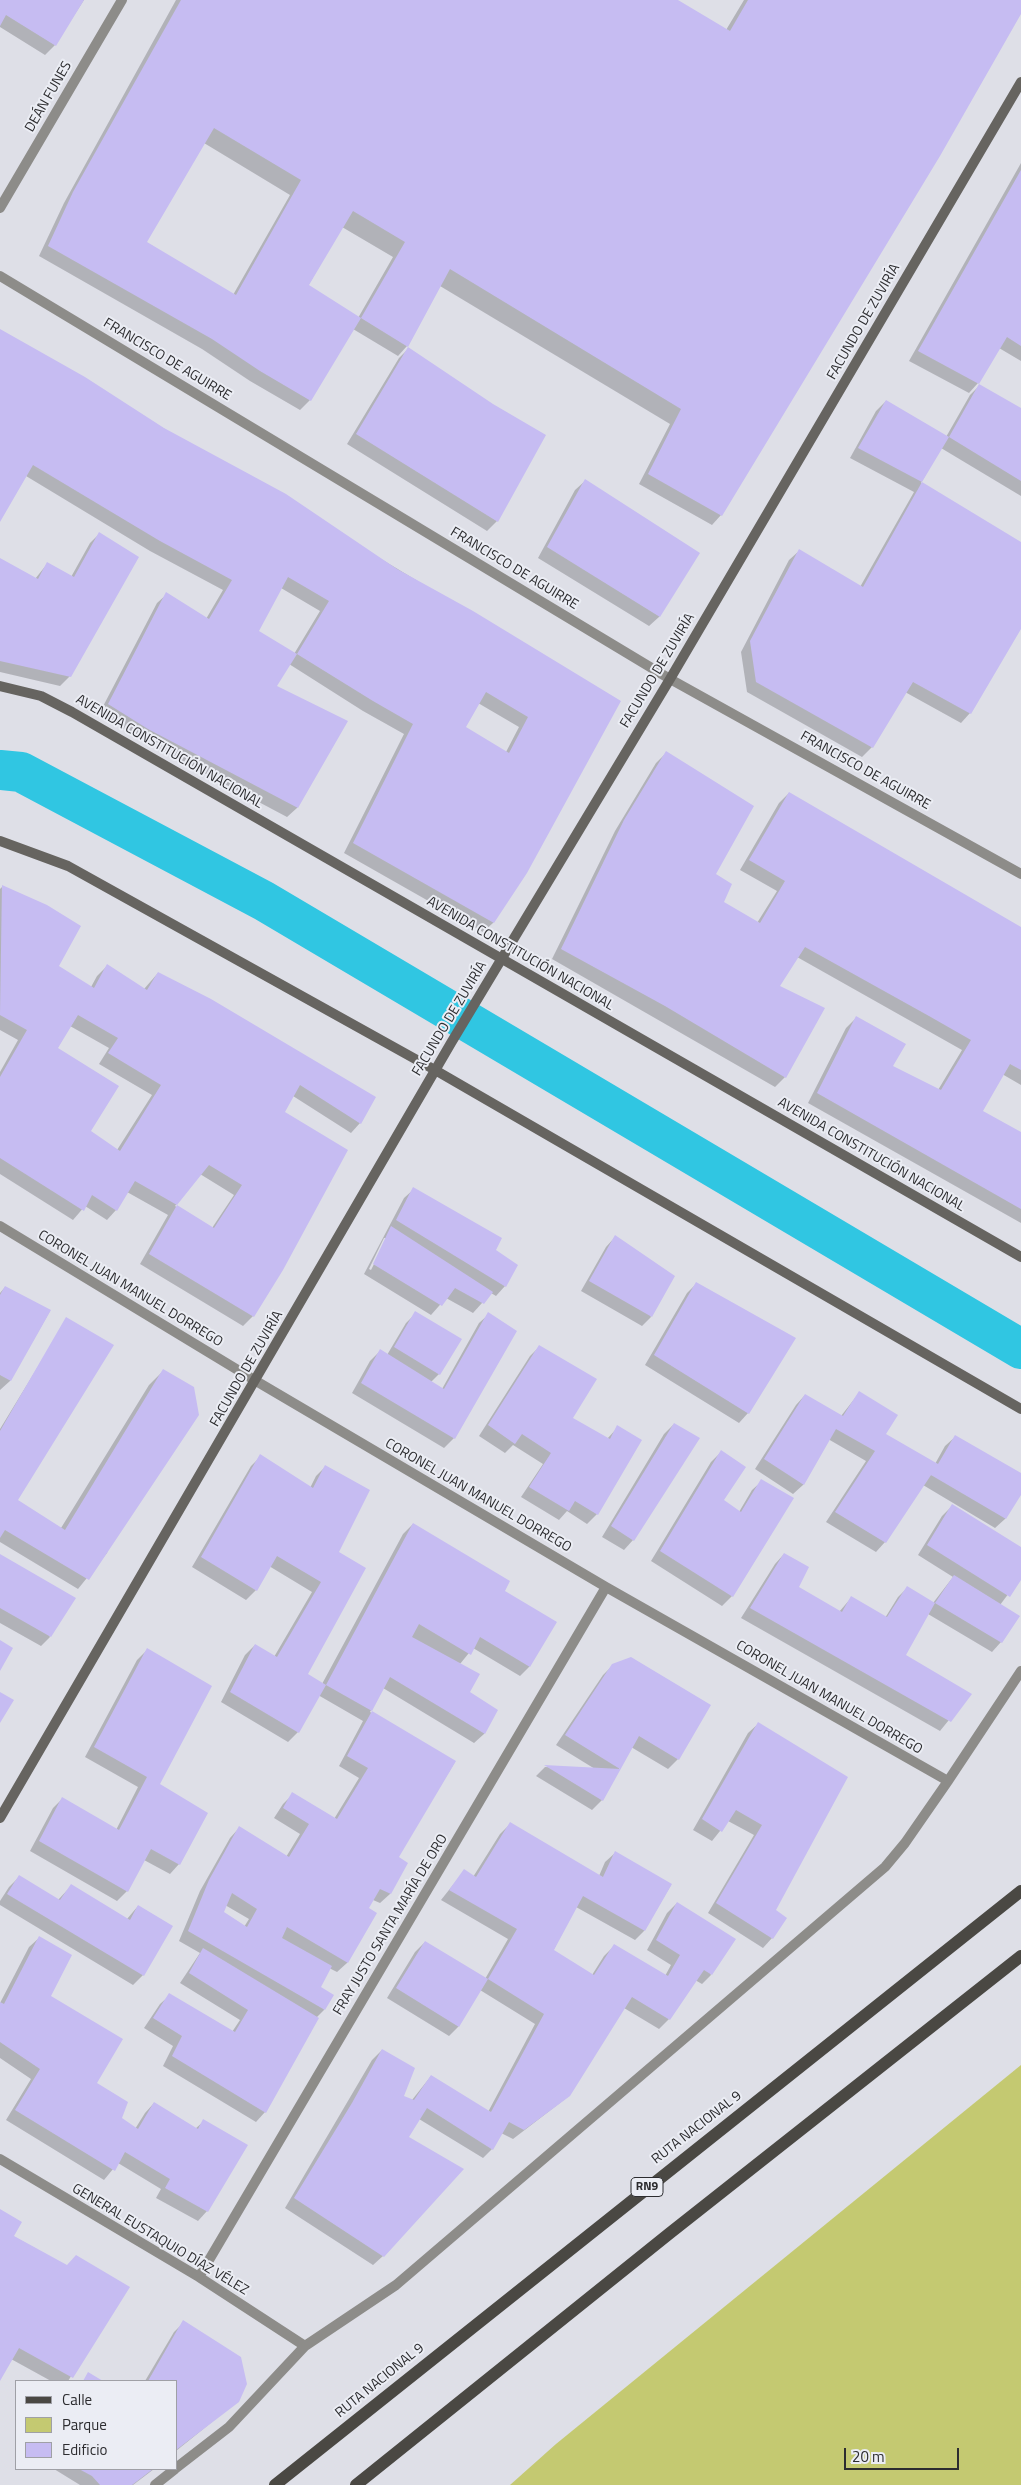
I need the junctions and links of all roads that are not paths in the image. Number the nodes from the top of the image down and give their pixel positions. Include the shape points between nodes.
1 (122, 0) edge
2 (1021, 82) edge
3 (0, 208) edge
4 (0, 276) edge
5 (670, 679) junction
6 (0, 686) edge
7 (0, 841) edge
8 (1021, 874) edge
9 (501, 959) junction
10 (435, 1070) junction
11 (0, 1226) edge
12 (1021, 1257) edge
13 (256, 1382) junction
14 (1021, 1409) edge
15 (606, 1587) junction
16 (1021, 1671) edge
17 (948, 1781) junction
18 (0, 1818) edge
19 (1021, 1890) edge
20 (1021, 1956) edge
21 (0, 2159) edge
22 (199, 2277) junction
23 (305, 2346) junction
24 (178, 2466) edge
25 (174, 2470) edge
26 (155, 2485) edge
27 (275, 2485) edge
28 (356, 2485) edge

1 - 3 street, DEÁN FUNES
2 - 5 main road, FACUNDO DE ZUVIRÍA
4 - 5 street, FRANCISCO DE AGUIRRE
5 - 8 street, FRANCISCO DE AGUIRRE
5 - 9 main road, FACUNDO DE ZUVIRÍA
6 - 9 main road, AVENIDA CONSTITUCIÓN NACIONAL via 41,696 72,712
7 - 10 main road via 68,866
9 - 10 main road, FACUNDO DE ZUVIRÍA
9 - 12 main road, AVENIDA CONSTITUCIÓN NACIONAL
10 - 13 main road, FACUNDO DE ZUVIRÍA
10 - 14 main road
11 - 13 street, CORONEL JUAN MANUEL DORREGO
13 - 15 street, CORONEL JUAN MANUEL DORREGO
13 - 18 main road, FACUNDO DE ZUVIRÍA
15 - 17 street, CORONEL JUAN MANUEL DORREGO
15 - 22 street, FRAY JUSTO SANTA MARÍA DE ORO
16 - 17 street
17 - 23 street via 885,1867 396,2285
19 - 27 main road, RUTA NACIONAL 9 / RN9
20 - 28 main road via 670,2232
21 - 22 street, GENERAL EUSTAQUIO DÍAZ VÉLEZ
22 - 23 street, GENERAL EUSTAQUIO DÍAZ VÉLEZ
23 - 24 street via 229,2426
25 - 26 street

